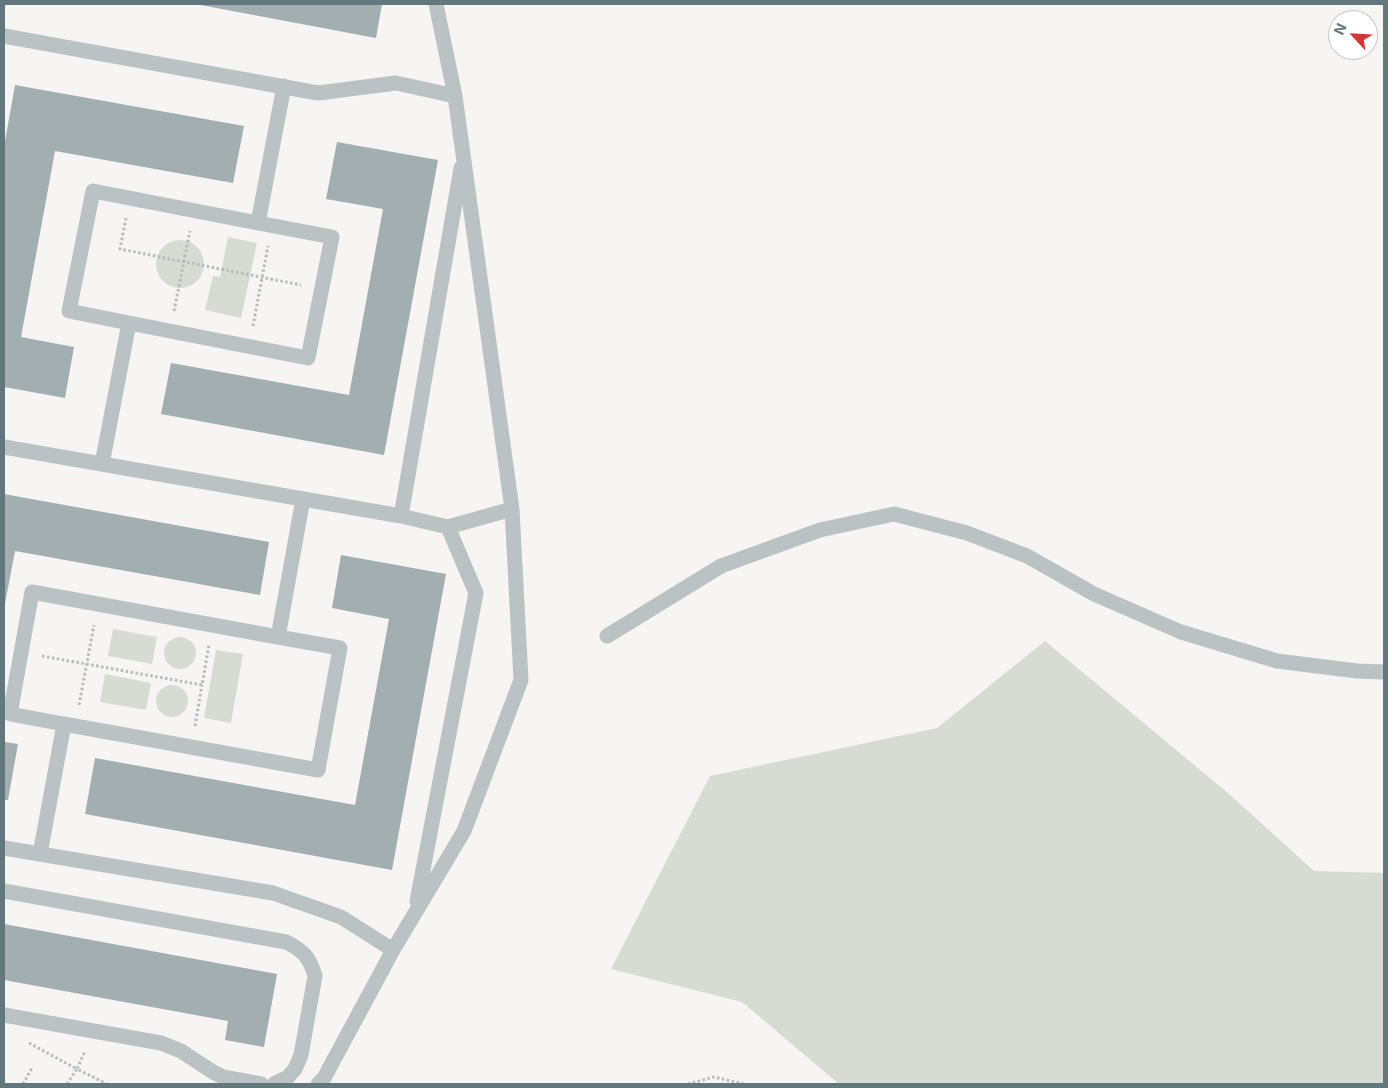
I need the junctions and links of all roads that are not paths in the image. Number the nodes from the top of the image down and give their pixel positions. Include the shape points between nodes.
1 (436, 4) edge
2 (4, 36) edge
3 (284, 86) junction
4 (455, 96) junction
5 (464, 152) junction
6 (265, 224) junction
7 (129, 323) junction
8 (4, 447) edge
9 (102, 464) junction
10 (303, 499) junction
11 (512, 509) junction
12 (402, 516) junction
13 (448, 527) junction
14 (607, 636) dead end
15 (278, 637) junction
16 (1384, 672) edge
17 (70, 725) junction
18 (4, 848) edge
19 (40, 854) junction
20 (4, 891) edge
21 (415, 912) junction
22 (393, 950) junction
23 (4, 1015) edge
24 (261, 1084) edge
25 (274, 1084) edge
26 (318, 1084) edge

1 - 4 lane
2 - 3 lane
3 - 4 lane via 318,92 396,83
3 - 6 lane
4 - 5 lane
5 - 11 lane
5 - 12 lane
6 - 7 lane via 92,191 69,311
6 - 7 lane via 332,237 308,358
7 - 9 lane
8 - 9 lane
9 - 10 lane
10 - 12 lane
10 - 15 lane
11 - 13 lane
11 - 21 lane via 521,680 464,831
12 - 13 lane
13 - 21 lane via 476,593
14 - 16 lane via 721,566 820,530 894,514 968,533 1027,556 1094,594 1181,632 1277,661
15 - 17 lane via 32,592 10,714
15 - 17 lane via 340,648 318,770
17 - 19 lane
18 - 19 lane
19 - 22 lane via 273,893 341,917
20 - 25 lane via 286,942 297,947 312,963 315,976 301,1055 295,1070
21 - 22 lane
22 - 26 lane
23 - 24 lane via 161,1043 181,1051 223,1077

